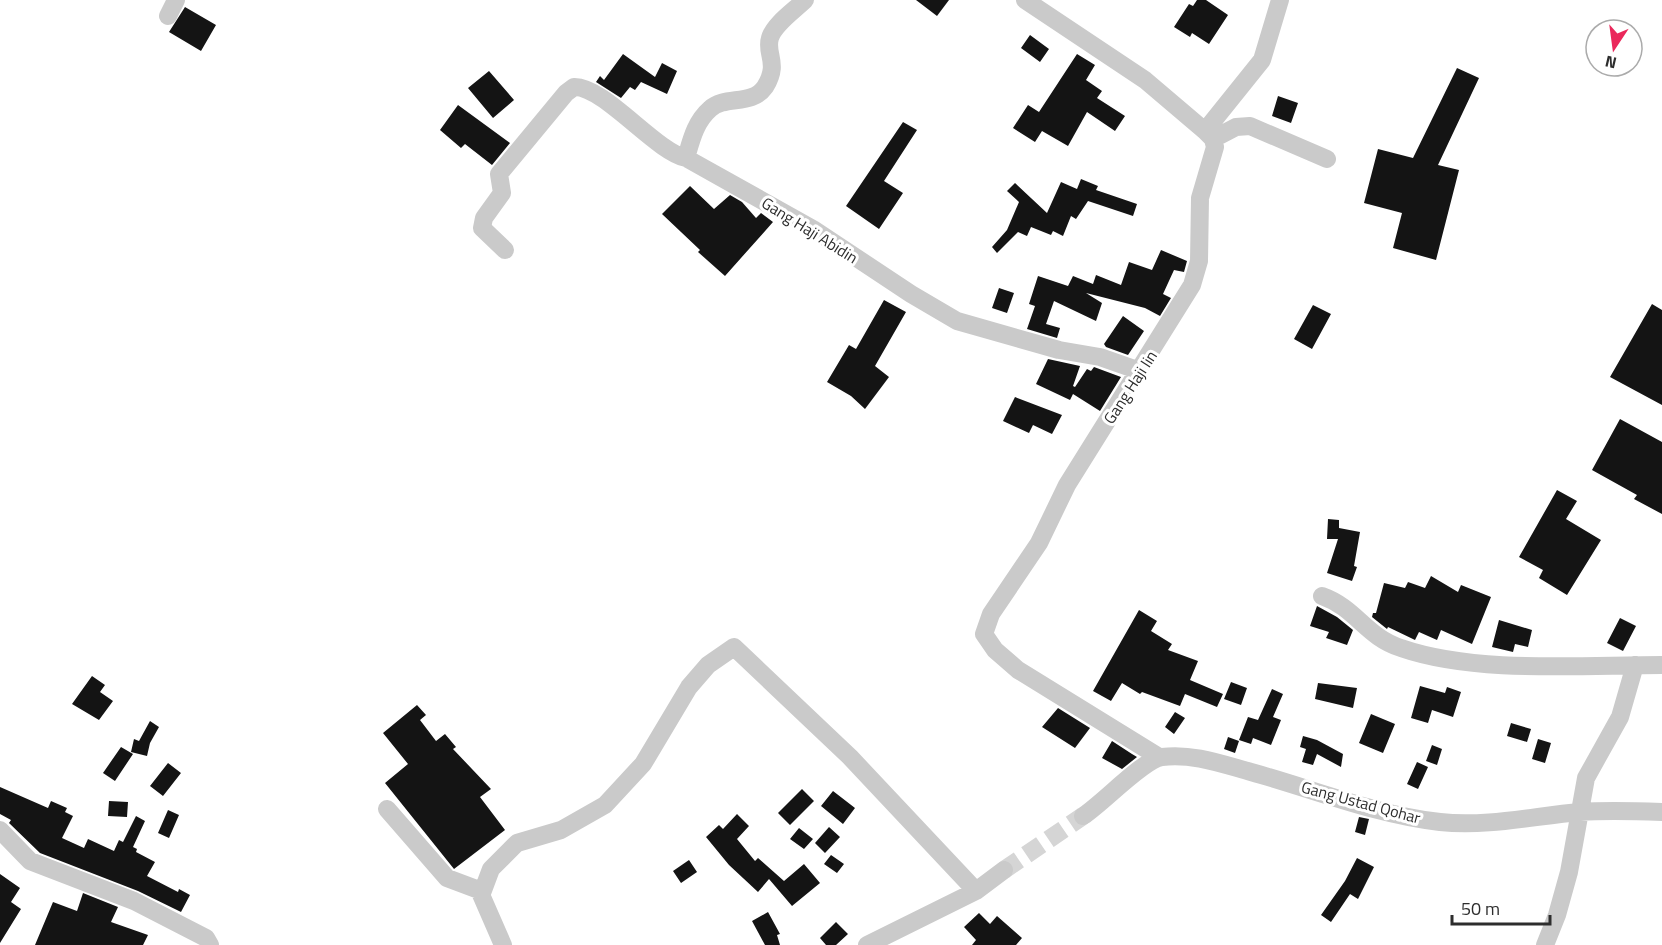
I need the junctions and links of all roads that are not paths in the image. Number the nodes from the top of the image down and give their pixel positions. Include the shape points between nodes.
1 (176, 0) edge
2 (805, 0) edge
3 (1025, 0) edge
4 (1280, 0) edge
5 (168, 16) dead end
6 (1209, 135) junction
7 (686, 158) junction
8 (1327, 159) dead end
9 (505, 250) dead end
10 (1140, 371) junction
11 (1322, 596) dead end
12 (1635, 665) junction
13 (1662, 665) edge
14 (1159, 757) junction
15 (387, 809) dead end
16 (1582, 812) junction
17 (1662, 812) edge
18 (1083, 816) tunnel mouth
19 (0, 830) edge
20 (1004, 870) tunnel mouth
21 (976, 891) junction
22 (482, 893) junction
23 (210, 945) edge
24 (503, 945) edge
25 (867, 945) edge
26 (1545, 945) edge

1 - 5 street
2 - 7 street via 772,33 769,45 773,63 764,88 750,98 710,108 691,138
3 - 6 street via 1145,80
4 - 6 street via 1262,60
6 - 8 street via 1250,126
6 - 10 street, Gang Haji Iin via 1215,147 1200,198 1199,261 1192,285
7 - 9 street, Gang Haji Abidin via 669,151 589,92 574,87 502,168 502,193 484,218 482,228
7 - 10 street, Gang Haji Abidin via 813,229 957,321
10 - 14 street, Gang Haji Iin via 1067,484 1039,543 991,614 984,634 1018,670
11 - 12 street via 1343,604 1378,639 1419,654 1522,665
12 - 13 street
12 - 16 street via 1617,724 1586,778
14 - 16 street, Gang Ustad Qohar via 1215,762 1379,809 1440,822 1481,823
14 - 18 street via 1146,763 1102,804
15 - 22 street via 447,878 477,887
16 - 17 street, Gang Ustad Qohar
16 - 26 street via 1563,895
19 - 23 street via 30,861 134,901 206,938
20 - 21 street
21 - 22 street via 850,756 734,647 708,664 689,687 643,764 605,805 561,830 517,843 491,869
21 - 25 street
22 - 24 street

